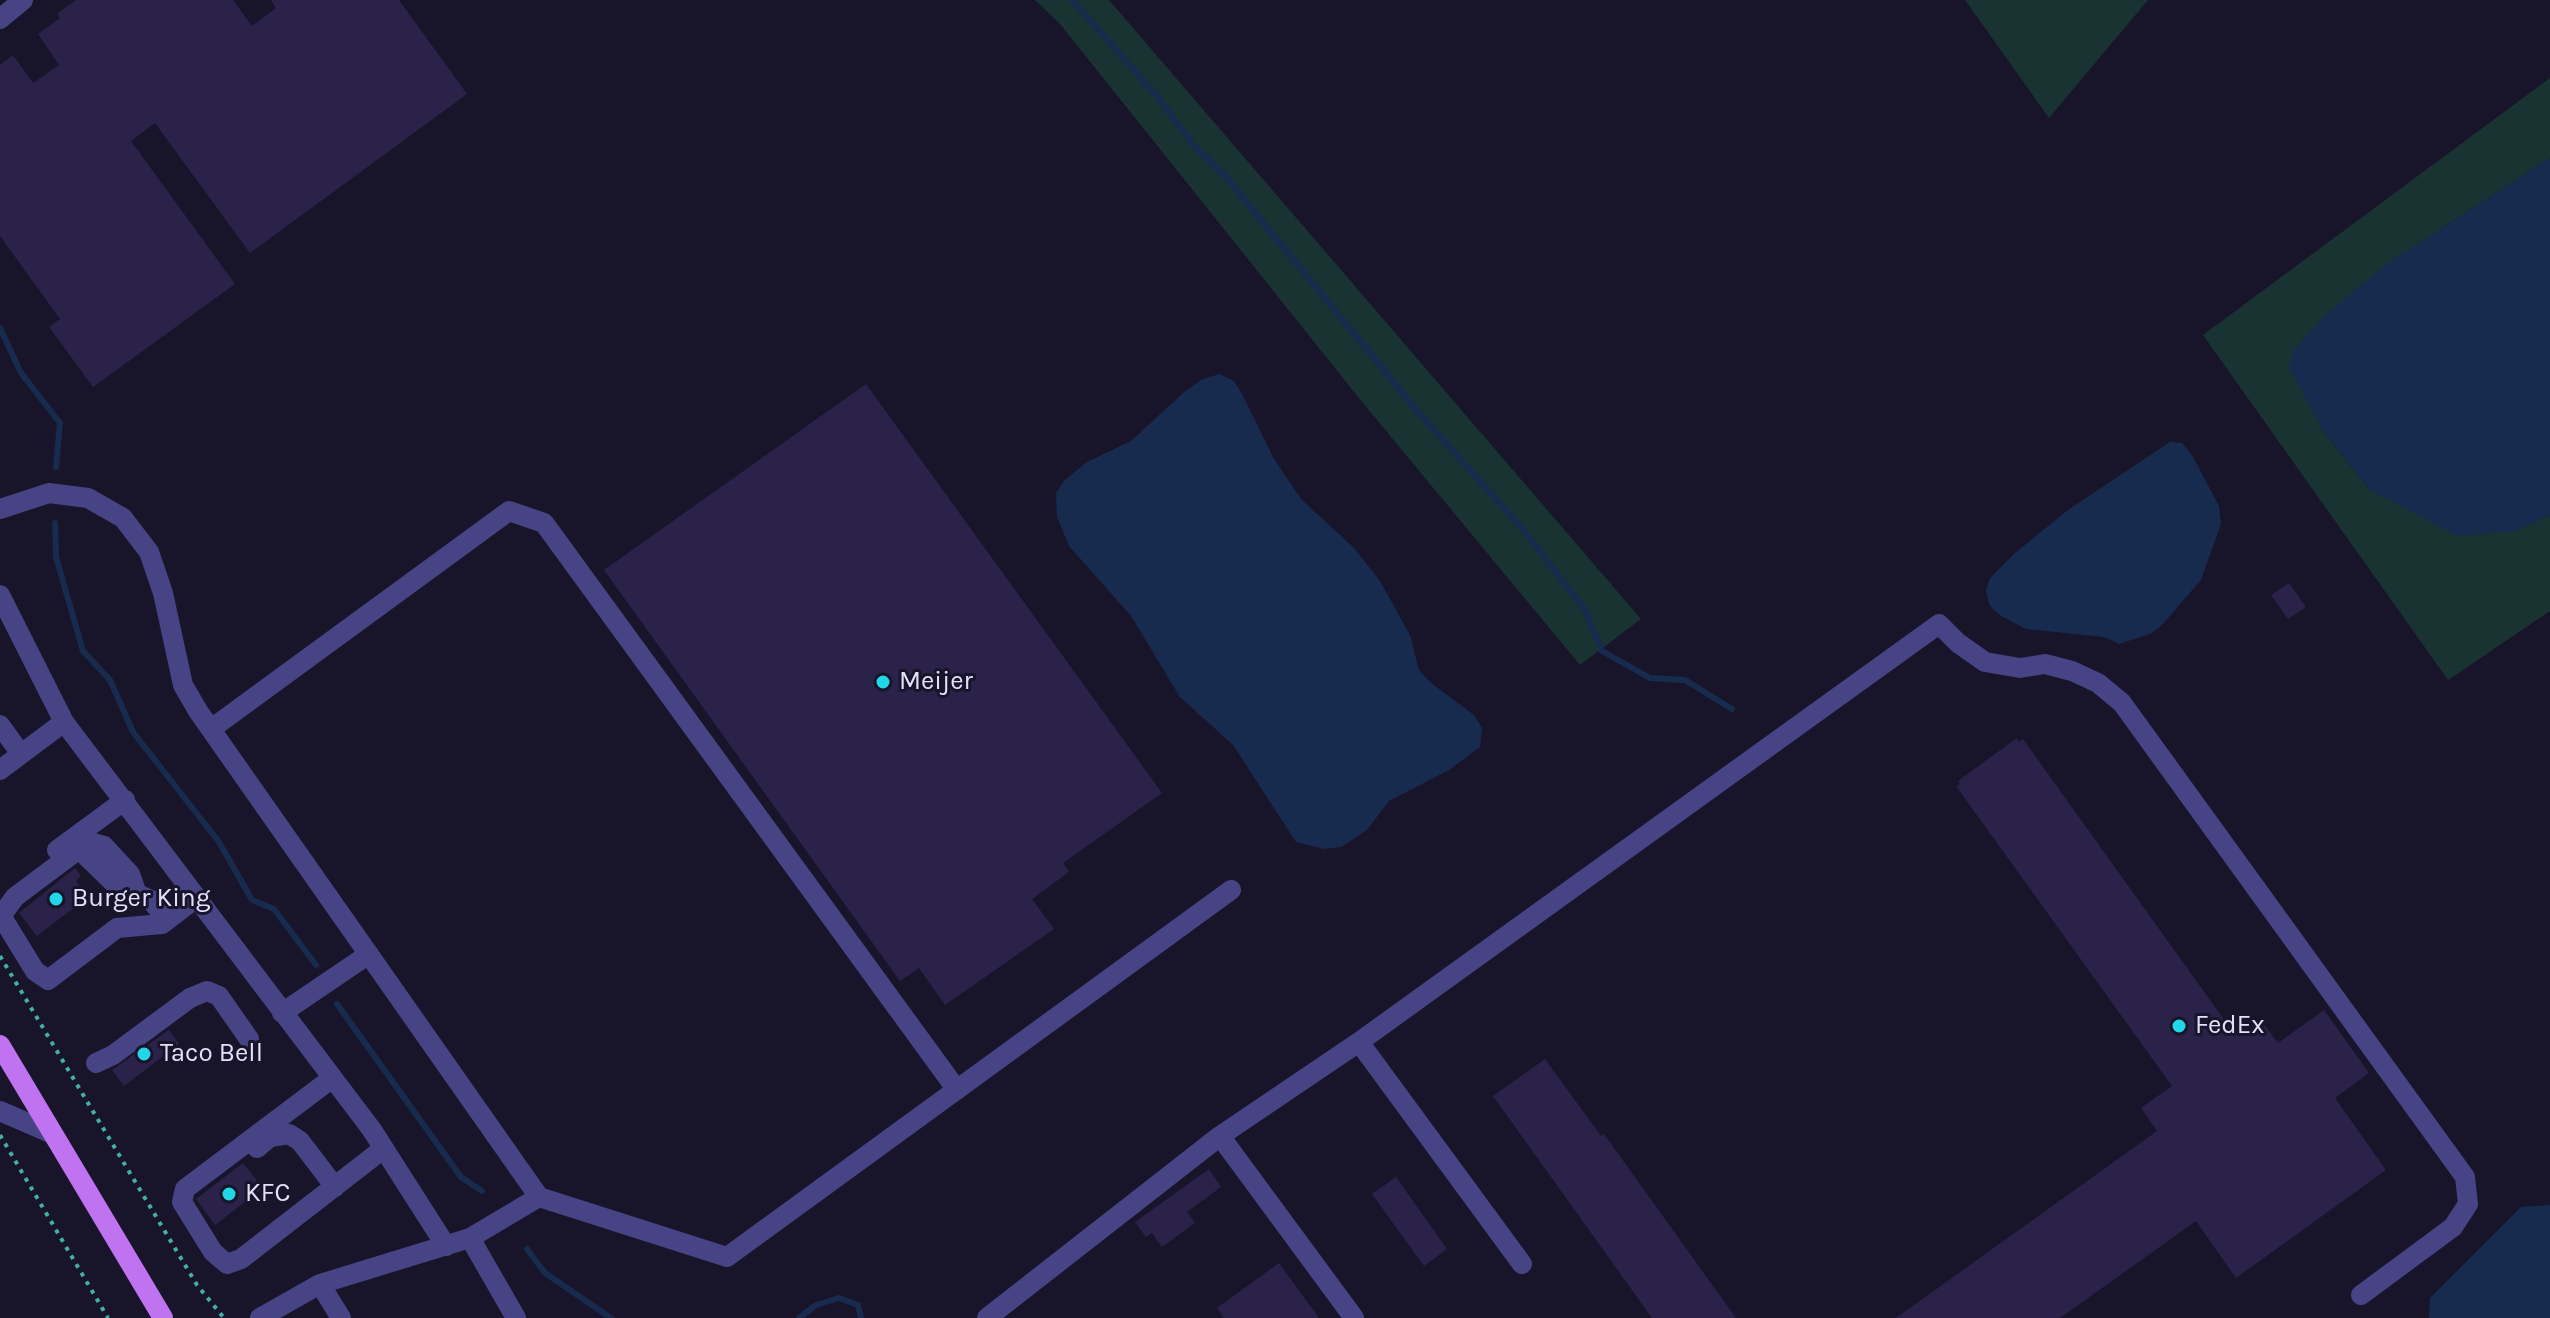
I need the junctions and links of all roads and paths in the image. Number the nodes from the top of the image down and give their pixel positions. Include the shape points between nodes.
1 (23, 0) edge
2 (0, 19) edge
3 (0, 509) edge
4 (2, 603) edge
5 (64, 722) junction
6 (0, 725) edge
7 (211, 729) junction
8 (21, 754) junction
9 (0, 770) edge
10 (125, 800) junction
11 (1231, 890) dead end
12 (0, 893) edge
13 (196, 898) junction
14 (1, 915) edge
15 (167, 920) junction
16 (369, 954) junction
17 (0, 956) edge
18 (282, 1013) junction
19 (249, 1039) dead end
20 (1359, 1042) junction
21 (0, 1045) edge
22 (96, 1063) dead end
23 (331, 1079) junction
24 (957, 1090) junction
25 (0, 1111) edge
26 (53, 1134) junction
27 (0, 1135) edge
28 (1220, 1136) junction
29 (383, 1149) junction
30 (335, 1187) junction
31 (186, 1196) junction
32 (539, 1197) junction
33 (470, 1238) junction
34 (446, 1246) junction
35 (1522, 1264) dead end
36 (320, 1284) junction
37 (2361, 1295) dead end
38 (108, 1318) edge
39 (163, 1318) edge
40 (224, 1318) edge
41 (260, 1318) edge
42 (341, 1318) edge
43 (516, 1318) edge
44 (987, 1318) edge
45 (1354, 1318) edge

1 - 2 lane
3 - 7 lane via 49,493 88,498 123,518 149,552 183,685
4 - 5 lane
5 - 8 lane
5 - 10 lane
6 - 8 lane
7 - 16 lane
7 - 24 lane via 509,511 544,523
8 - 9 lane
10 - 12 lane
10 - 13 lane
11 - 24 lane
13 - 15 lane
13 - 18 lane
14 - 15 lane via 15,897 79,849 116,885 151,900
14 - 15 lane via 35,971 48,980 117,928
16 - 18 lane
16 - 32 lane
17 - 40 path via 197,1285
18 - 23 lane
19 - 22 lane via 219,996 207,991
20 - 28 lane
20 - 35 lane
20 - 37 lane via 1939,624 1985,662 2020,668 2045,664 2072,671 2122,703 2465,1177 2468,1204 2453,1227
21 - 26 main road
23 - 29 lane
23 - 31 lane
24 - 32 lane via 727,1257
25 - 26 lane
26 - 39 main road
27 - 38 path
28 - 44 lane
28 - 45 lane
29 - 30 lane
29 - 34 lane
30 - 31 lane via 300,1141 280,1133
30 - 31 lane via 241,1259 227,1264 213,1252
32 - 33 lane
33 - 34 lane
33 - 43 lane
34 - 36 lane
36 - 41 lane
36 - 42 lane

